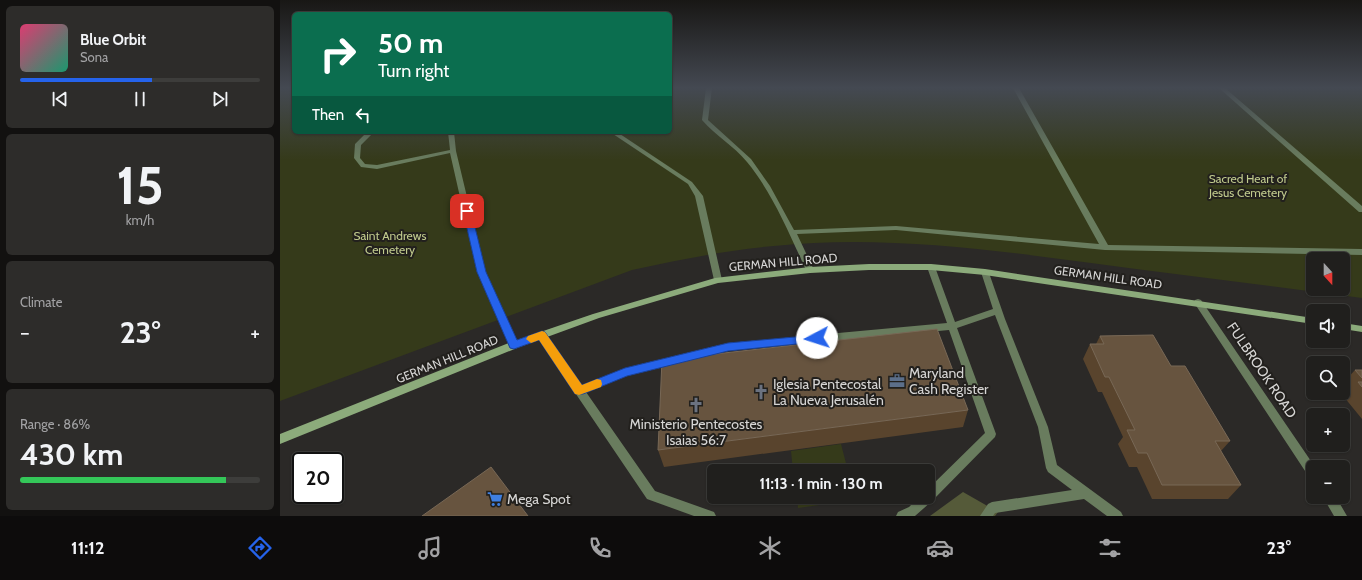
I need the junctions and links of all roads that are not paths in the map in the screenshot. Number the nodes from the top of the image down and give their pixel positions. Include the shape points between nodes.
1 (706, 112) edge
2 (1029, 112) edge
3 (1250, 112) edge
4 (369, 134) edge
5 (451, 134) edge
6 (616, 134) edge
7 (453, 151) junction
8 (1362, 210) edge
9 (792, 232) junction
10 (1105, 247) junction
11 (1362, 252) edge
12 (931, 267) junction
13 (810, 270) junction
14 (985, 272) junction
15 (718, 280) junction
16 (1198, 302) junction
17 (998, 311) junction
18 (1306, 320) edge
19 (952, 326) junction
20 (1350, 327) edge
21 (1362, 328) edge
22 (542, 335) junction
23 (514, 345) junction
24 (579, 391) junction
25 (280, 438) edge
26 (1306, 463) edge
27 (935, 490) edge
28 (1086, 493) junction
29 (920, 504) edge
30 (1333, 504) edge
31 (710, 516) edge
32 (902, 516) edge
33 (986, 516) edge
34 (1117, 516) edge
35 (1341, 516) edge

1 - 9 street via 705,120 749,160 767,186
2 - 10 street
3 - 8 street
4 - 7 street via 358,144 357,158 363,166 377,167
5 - 7 street
6 - 15 street via 690,183 699,196
7 - 23 street via 481,272
9 - 10 street via 896,228
9 - 13 street
10 - 11 street
12 - 13 street, GERMAN HILL ROAD
12 - 14 street, GERMAN HILL ROAD
12 - 19 street
13 - 15 street, GERMAN HILL ROAD
14 - 16 street, GERMAN HILL ROAD
14 - 17 street
15 - 22 street, GERMAN HILL ROAD via 596,316
16 - 18 street, GERMAN HILL ROAD
16 - 26 street, FULBROOK ROAD
17 - 19 street
17 - 28 street via 1043,427 1052,468
19 - 24 street via 728,347 625,372
19 - 27 street via 991,434
20 - 21 street
22 - 23 street, GERMAN HILL ROAD
22 - 24 street
23 - 25 street, GERMAN HILL ROAD
24 - 31 street via 651,495
28 - 33 street via 992,508
28 - 34 street
29 - 32 street
30 - 35 street

